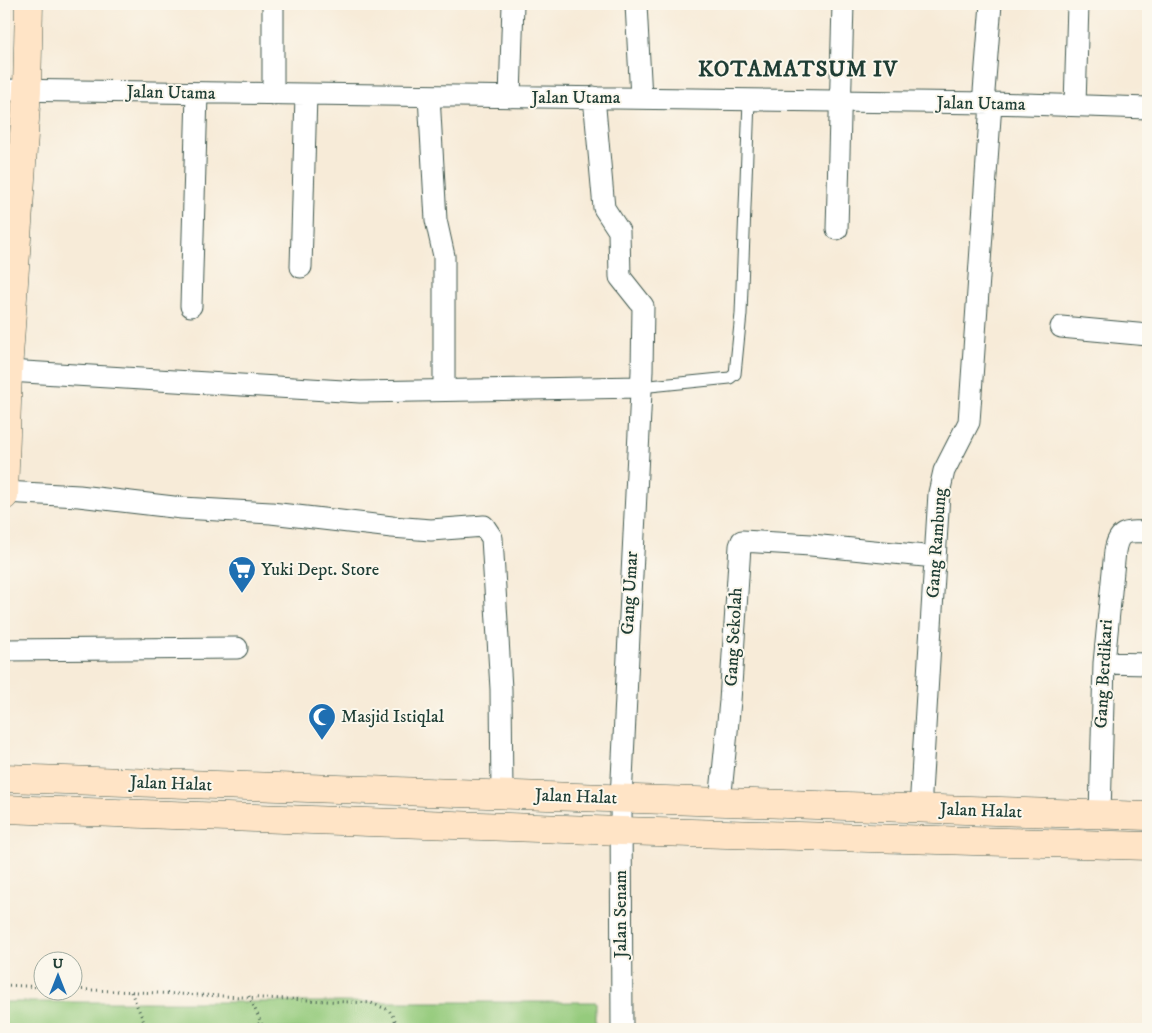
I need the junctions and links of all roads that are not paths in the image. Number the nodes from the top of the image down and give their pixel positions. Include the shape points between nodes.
1 (29, 4) edge
2 (273, 4) edge
3 (513, 4) edge
4 (636, 4) edge
5 (842, 4) edge
6 (990, 4) edge
7 (1078, 4) edge
8 (15, 90) edge
9 (197, 94) junction
10 (273, 94) junction
11 (306, 95) junction
12 (429, 96) junction
13 (510, 97) junction
14 (594, 97) junction
15 (641, 98) junction
16 (749, 100) junction
17 (840, 102) junction
18 (987, 104) junction
19 (1075, 105) junction
20 (1148, 108) edge
21 (837, 229) dead end
22 (301, 267) dead end
23 (191, 306) dead end
24 (1061, 327) dead end
25 (1148, 336) edge
26 (7, 364) edge
27 (640, 387) junction
28 (444, 390) junction
29 (4, 492) edge
30 (4, 496) edge
31 (1148, 532) edge
32 (935, 557) junction
33 (237, 648) dead end
34 (4, 650) edge
35 (1104, 663) junction
36 (1148, 664) edge
37 (4, 778) edge
38 (502, 795) junction
39 (621, 799) junction
40 (720, 803) junction
41 (4, 809) edge
42 (920, 810) junction
43 (1100, 815) junction
44 (1148, 816) edge
45 (621, 831) junction
46 (1148, 846) edge
47 (622, 1029) edge

1 - 8 main road
2 - 10 street
3 - 13 street
4 - 15 street
5 - 17 street
6 - 18 street, Gang Rambung
7 - 19 street
8 - 9 street, Jalan Utama
8 - 26 main road
9 - 10 street, Jalan Utama
9 - 23 street
10 - 11 street, Jalan Utama
11 - 12 street, Jalan Utama
11 - 22 street
12 - 13 street, Jalan Utama
12 - 28 street via 436,220 444,256
13 - 14 street, Jalan Utama
14 - 15 street, Jalan Utama
14 - 27 street, Gang Umar via 604,208 619,231 620,276 643,306
15 - 16 street, Jalan Utama
16 - 17 street, Jalan Utama
16 - 27 lane via 741,314 735,374 730,378
17 - 18 street, Jalan Utama
17 - 21 street
18 - 19 street, Jalan Utama
18 - 32 street, Gang Rambung via 969,422 942,478
19 - 20 street, Jalan Utama
24 - 25 street
26 - 28 street via 360,392
26 - 29 main road
27 - 28 street
27 - 39 street, Gang Umar
29 - 30 main road
29 - 38 street via 272,513 431,530 484,526 492,538 501,690
31 - 35 street, Gang Berdikari via 1127,532 1116,540
32 - 40 street, Gang Sekolah via 742,542
32 - 42 street, Gang Rambung
33 - 34 street
35 - 36 street
35 - 43 street, Gang Berdikari
37 - 38 main road, Jalan Halat
38 - 39 main road, Jalan Halat
39 - 40 main road, Jalan Halat
39 - 45 street, Jalan Senam
40 - 42 main road, Jalan Halat
41 - 45 main road, Jalan Halat
42 - 43 main road, Jalan Halat
43 - 44 main road, Jalan Halat
45 - 46 main road, Jalan Halat
45 - 47 street, Jalan Senam

